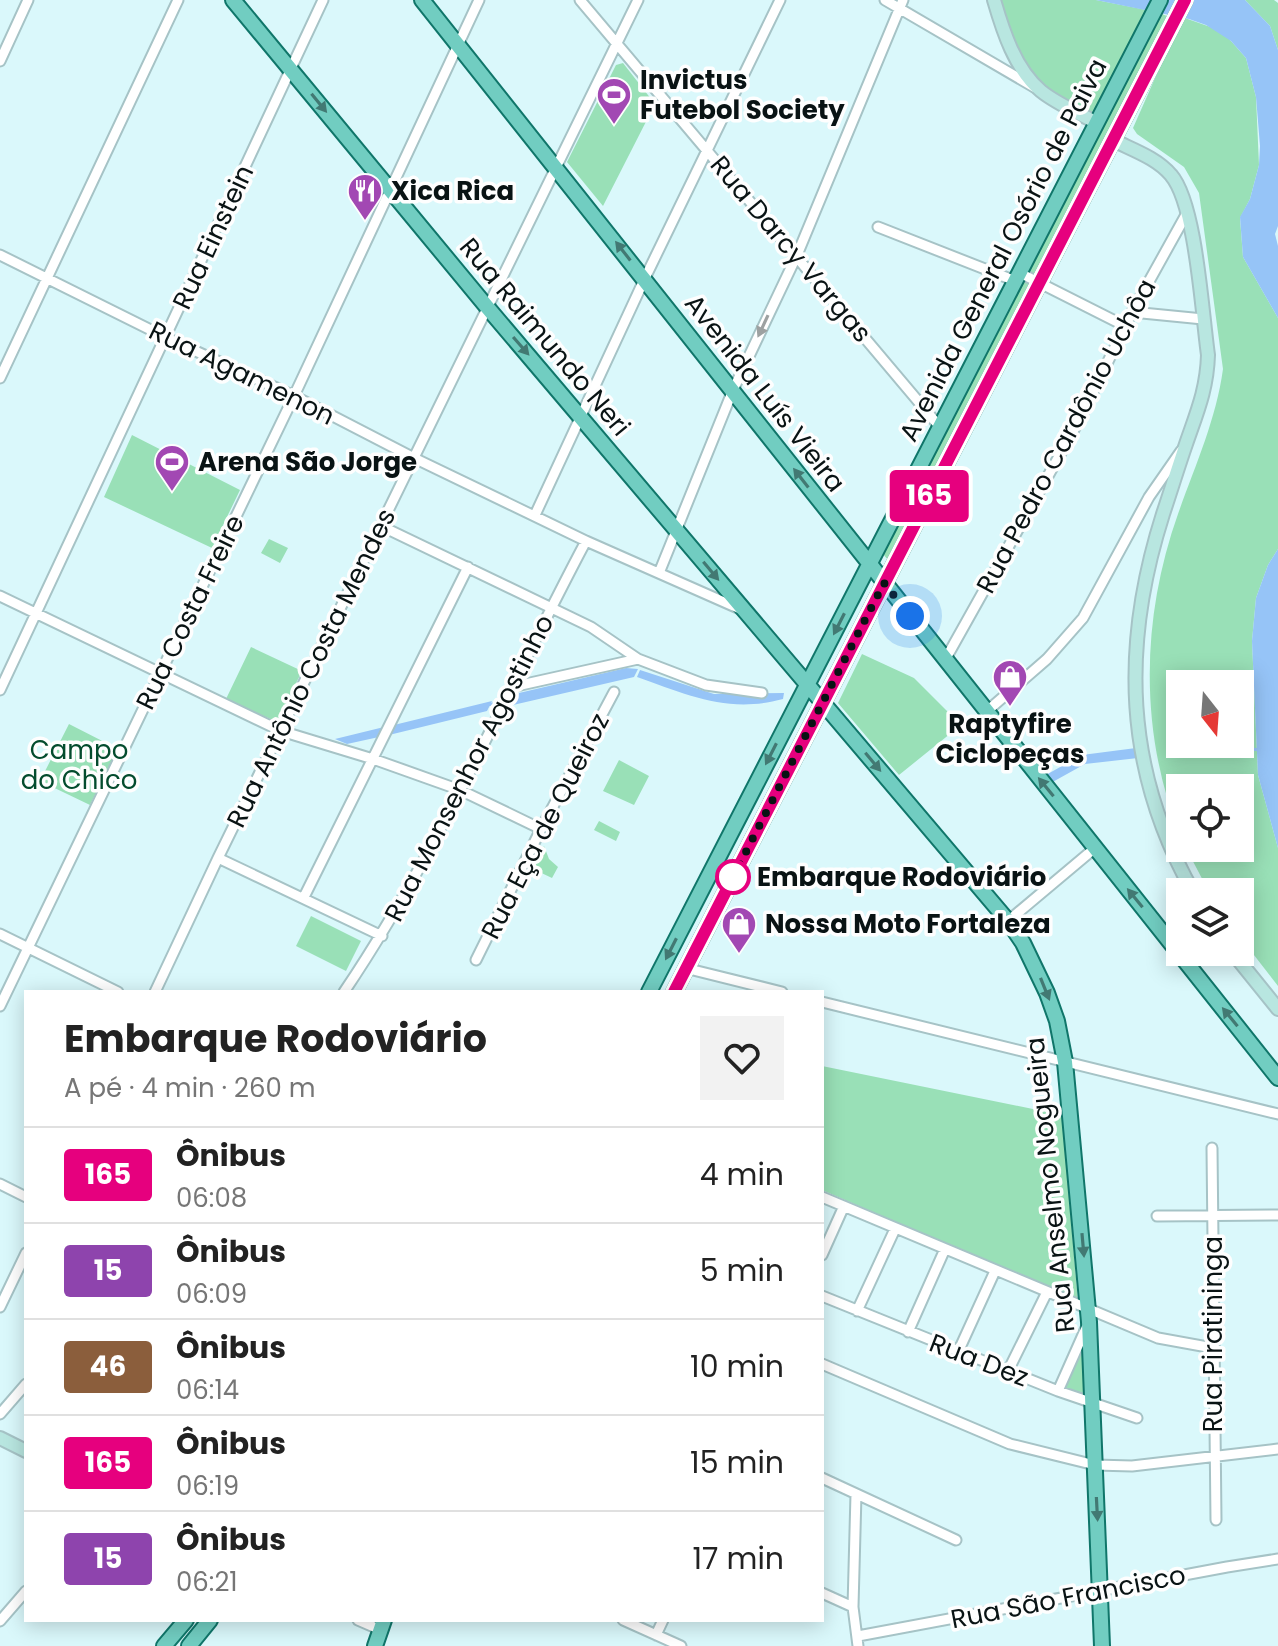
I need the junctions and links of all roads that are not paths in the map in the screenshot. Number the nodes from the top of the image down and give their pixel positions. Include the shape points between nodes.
1 (28, 0) edge
2 (178, 0) edge
3 (233, 0) edge
4 (323, 0) edge
5 (422, 0) edge
6 (479, 0) edge
7 (580, 0) edge
8 (638, 0) edge
9 (780, 0) edge
10 (885, 0) edge
11 (994, 0) edge
12 (1185, 0) edge
13 (901, 4) edge
14 (1157, 5) edge
15 (616, 43) junction
16 (457, 44) junction
17 (0, 61) edge
18 (291, 69) junction
19 (1040, 90) junction
20 (1097, 123) junction
21 (1113, 140) junction
22 (707, 150) junction
23 (556, 166) junction
24 (390, 190) junction
25 (1188, 213) junction
26 (878, 227) dead end
27 (0, 255) edge
28 (797, 255) junction
29 (1016, 276) junction
30 (47, 278) junction
31 (645, 278) junction
32 (1038, 282) junction
33 (487, 307) junction
34 (1132, 312) junction
35 (1203, 319) junction
36 (1127, 327) junction
37 (167, 338) junction
38 (0, 378) edge
39 (733, 390) junction
40 (294, 396) junction
41 (582, 416) junction
42 (939, 426) junction
43 (1186, 443) junction
44 (414, 458) junction
45 (535, 515) junction
46 (381, 526) junction
47 (677, 531) junction
48 (586, 541) junction
49 (870, 563) junction
50 (468, 567) junction
51 (659, 573) junction
52 (884, 583) junction
53 (0, 596) edge
54 (552, 607) junction
55 (745, 612) junction
56 (35, 614) junction
57 (945, 660) junction
58 (640, 661) junction
59 (160, 673) junction
60 (808, 686) junction
61 (0, 690) edge
62 (510, 690) junction
63 (614, 692) dead end
64 (762, 693) dead end
65 (823, 702) junction
66 (986, 712) junction
67 (281, 731) junction
68 (373, 759) junction
69 (460, 790) junction
70 (541, 829) junction
71 (1095, 848) junction
72 (218, 858) junction
73 (1187, 878) edge
74 (304, 897) junction
75 (1008, 921) junction
76 (0, 934) edge
77 (382, 936) junction
78 (29, 948) junction
79 (476, 960) dead end
80 (1243, 966) edge
81 (685, 968) junction
82 (114, 990) edge
83 (156, 990) edge
84 (345, 990) edge
85 (650, 990) edge
86 (675, 990) edge
87 (774, 990) edge
88 (824, 1002) edge
89 (0, 1006) edge
90 (1278, 1009) edge
91 (1259, 1053) junction
92 (1278, 1059) edge
93 (1065, 1062) junction
94 (1278, 1078) edge
95 (1278, 1114) edge
96 (1212, 1148) dead end
97 (0, 1184) edge
98 (24, 1196) edge
99 (824, 1198) edge
100 (844, 1206) junction
101 (1212, 1214) junction
102 (1278, 1215) edge
103 (1157, 1216) dead end
104 (895, 1229) junction
105 (945, 1249) junction
106 (824, 1251) edge
107 (24, 1257) edge
108 (995, 1271) junction
109 (1047, 1292) junction
110 (824, 1297) edge
111 (0, 1307) edge
112 (857, 1311) junction
113 (1089, 1315) junction
114 (908, 1332) junction
115 (1213, 1348) junction
116 (958, 1352) junction
117 (824, 1365) edge
118 (1008, 1371) junction
119 (24, 1386) edge
120 (1058, 1391) junction
121 (1094, 1403) junction
122 (0, 1414) edge
123 (1137, 1418) dead end
124 (0, 1438) edge
125 (1278, 1449) edge
126 (24, 1450) edge
127 (1214, 1458) junction
128 (1095, 1465) junction
129 (824, 1479) edge
130 (856, 1494) junction
131 (1216, 1520) dead end
132 (956, 1540) dead end
133 (1278, 1559) edge
134 (1101, 1591) junction
135 (24, 1593) edge
136 (824, 1594) edge
137 (853, 1607) junction
138 (0, 1621) edge
139 (184, 1622) edge
140 (208, 1622) edge
141 (627, 1622) edge
142 (662, 1622) edge
143 (382, 1625) edge
144 (656, 1635) junction
145 (858, 1641) edge
146 (164, 1646) edge
147 (189, 1646) edge
148 (375, 1646) edge
149 (681, 1646) edge
150 (1102, 1646) edge

1 - 17 street
2 - 30 street
3 - 18 main road, Rua Raimundo Neri
4 - 18 street, Rua Einstein
5 - 16 main road, Avenida Luís Vieira
6 - 16 street, Rua Costa Freire
7 - 15 street, Rua Darcy Vargas
8 - 15 street, Rua Antônio Costa Mendes
9 - 22 street
10 - 13 street
11 - 19 main road via 1008,41
12 - 21 main road, Avenida General Osório de Paiva
13 - 19 street
13 - 28 street
14 - 20 main road, Avenida General Osório de Paiva
15 - 22 street, Rua Darcy Vargas
15 - 23 street, Rua Antônio Costa Mendes
16 - 23 main road, Avenida Luís Vieira
16 - 24 street, Rua Costa Freire
18 -> 24 main road, Rua Raimundo Neri
18 - 37 street, Rua Einstein
19 - 20 main road
20 - 29 main road, Avenida General Osório de Paiva
21 - 25 main road via 1168,172 1184,195
21 - 32 main road, Avenida General Osório de Paiva
22 - 28 street, Rua Darcy Vargas
22 - 31 street
31 -> 23 main road, Avenida Luís Vieira
23 - 33 street, Rua Antônio Costa Mendes
24 - 33 main road, Rua Raimundo Neri
24 - 40 street, Rua Costa Freire
25 - 34 street, Rua Pedro Cardônio Uchôa
25 - 35 main road
26 - 29 street
27 - 30 street, Rua Agamenon
28 -> 39 street
28 - 42 street, Rua Darcy Vargas
29 - 32 street
29 - 42 main road, Avenida General Osório de Paiva
30 - 37 street, Rua Agamenon
30 - 38 street
31 - 39 main road, Avenida Luís Vieira
31 - 41 street
32 - 36 street
32 - 52 main road, Avenida General Osório de Paiva
33 -> 41 main road, Rua Raimundo Neri
33 - 44 street, Rua Antônio Costa Mendes
34 - 35 street
34 - 36 street, Rua Pedro Cardônio Uchôa
35 - 43 main road via 1208,381
36 - 57 street, Rua Pedro Cardônio Uchôa
37 - 40 street, Rua Agamenon
37 - 56 street, Rua Einstein
39 - 47 street
49 -> 39 main road, Avenida Luís Vieira
40 - 44 street, Rua Agamenon
40 - 59 street, Rua Costa Freire
41 - 45 street
41 - 47 main road, Rua Raimundo Neri
42 - 49 main road, Avenida General Osório de Paiva
43 - 66 street via 1149,497 1083,618 1047,659
43 - 73 main road via 1140,600 1134,660 1143,763 1156,812
44 - 45 street, Rua Agamenon
44 - 46 street, Rua Antônio Costa Mendes
45 - 48 street, Rua Agamenon
46 - 50 street
46 - 67 street, Rua Antônio Costa Mendes
47 - 51 street
47 -> 55 main road, Rua Raimundo Neri
48 - 51 street, Rua Agamenon
48 - 54 street, Rua Monsenhor Agostinho
49 - 52 main road, Avenida Luís Vieira
49 -> 60 main road, Avenida General Osório de Paiva
50 - 54 street
50 - 68 street
51 - 55 street, Rua Agamenon
52 - 57 main road, Avenida Luís Vieira
52 - 65 main road, Avenida General Osório de Paiva
53 - 56 street
54 - 58 street
54 - 62 street, Rua Monsenhor Agostinho
55 - 60 main road, Rua Raimundo Neri
56 - 59 street
56 - 61 street, Rua Einstein
57 - 66 main road, Avenida Luís Vieira
58 - 62 street
58 - 64 street via 706,685
59 - 67 street
59 - 78 street, Rua Costa Freire
60 - 65 main road, Rua Raimundo Neri
60 -> 85 main road, Avenida General Osório de Paiva
62 - 69 street, Rua Monsenhor Agostinho
63 - 70 street, Rua Eça de Queiroz
65 -> 75 main road, Rua Anselmo Nogueira
65 - 81 main road, Avenida General Osório de Paiva
71 -> 66 main road, Avenida Luís Vieira
67 - 68 street
67 - 72 street, Rua Antônio Costa Mendes
68 - 69 street
68 - 74 street
69 - 70 street
69 - 77 street, Rua Monsenhor Agostinho
70 - 79 street, Rua Eça de Queiroz
71 - 75 street
91 -> 71 main road, Avenida Luís Vieira
72 - 74 street
72 - 83 street, Rua Antônio Costa Mendes
74 - 77 street
75 -> 93 main road, Rua Anselmo Nogueira via 1047,993
76 - 78 street
77 - 84 street, Rua Monsenhor Agostinho
78 - 82 street
78 - 89 street, Rua Costa Freire
80 - 90 main road
81 - 86 main road, Avenida General Osório de Paiva
81 - 87 street
88 - 93 street
91 - 92 main road
91 - 94 main road, Avenida Luís Vieira
93 - 95 street
93 -> 113 main road, Rua Anselmo Nogueira
96 - 101 street, Rua Piratininga
97 - 98 street
99 - 100 street
100 - 104 street
100 - 106 street
101 - 102 street
101 - 103 street
101 - 115 street, Rua Piratininga
104 - 105 street
104 - 112 street
105 - 108 street
105 - 114 street
107 - 111 street
108 - 109 street
108 - 116 street
109 - 113 street
109 - 118 street
110 - 112 street, Rua Dez
112 - 114 street, Rua Dez
113 - 115 street via 1158,1338
113 - 120 street
113 - 121 main road, Rua Anselmo Nogueira
114 - 116 street, Rua Dez
115 - 127 street, Rua Piratininga
116 - 118 street, Rua Dez
117 - 128 street via 1010,1444
118 - 120 street, Rua Dez
119 - 122 street
120 - 121 street, Rua Dez
121 - 123 street, Rua Dez
121 - 128 main road, Rua Anselmo Nogueira
124 - 126 main road
125 - 127 street
127 - 128 street
127 - 131 street, Rua Piratininga
128 -> 134 main road, Rua Anselmo Nogueira
129 - 130 street
130 - 132 street
130 - 137 street
133 - 134 street, Rua São Francisco
134 - 145 street, Rua São Francisco
134 - 150 main road, Rua Anselmo Nogueira
135 - 138 street
136 - 137 street
137 - 145 street
139 - 146 main road
140 - 147 main road
141 - 144 street
142 - 144 street
143 - 148 main road
144 - 149 street

